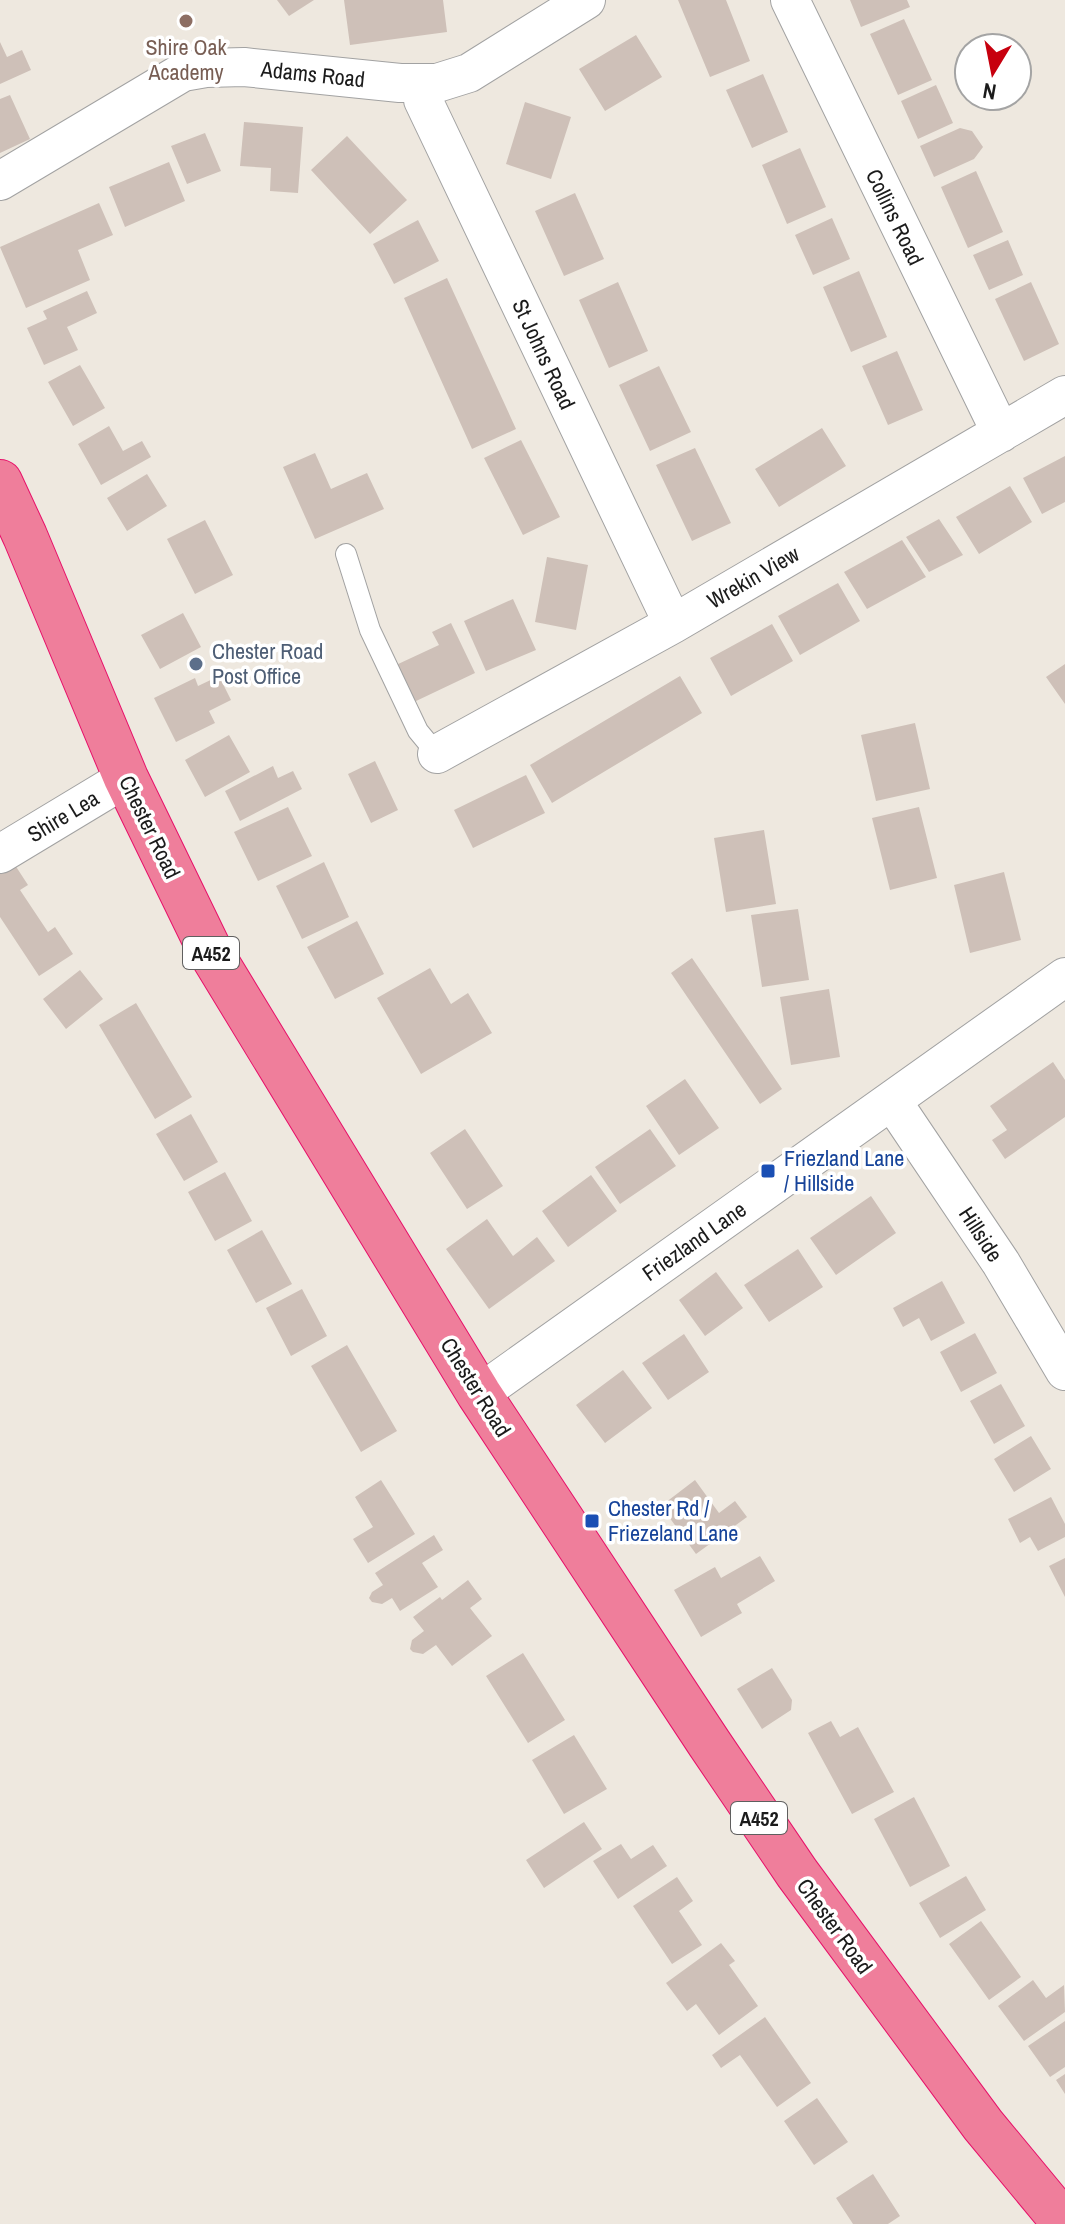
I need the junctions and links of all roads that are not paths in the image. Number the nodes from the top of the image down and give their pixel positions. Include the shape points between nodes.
1 (586, 0) edge
2 (790, 0) edge
3 (422, 83) junction
4 (0, 181) edge
5 (1065, 395) edge
6 (1001, 433) junction
7 (0, 482) edge
8 (12, 540) edge
9 (346, 554) dead end
10 (673, 624) junction
11 (437, 754) joint
12 (126, 778) junction
13 (0, 854) edge
14 (1065, 977) edge
15 (892, 1101) junction
16 (1065, 1371) edge
17 (479, 1394) junction
18 (1065, 2224) edge

1 - 3 street, Adams Road via 469,73
2 - 6 street, Collins Road
3 - 4 street, Adams Road via 244,67 183,72
3 - 10 street, St Johns Road via 423,100
5 - 6 street, Wrekin View
6 - 10 street, Wrekin View
7 - 8 highway, Chester Road / A452
8 - 12 highway, Chester Road / A452
9 - 11 lane via 370,630 418,731
10 - 11 street, Wrekin View
12 - 13 street, Shire Lea
12 - 17 highway, Chester Road / A452 via 211,953
14 - 15 street, Friezland Lane
15 - 16 street, Hillside via 1001,1263
15 - 17 street, Friezland Lane
17 - 18 highway, Chester Road / A452 via 797,1873 983,2125

